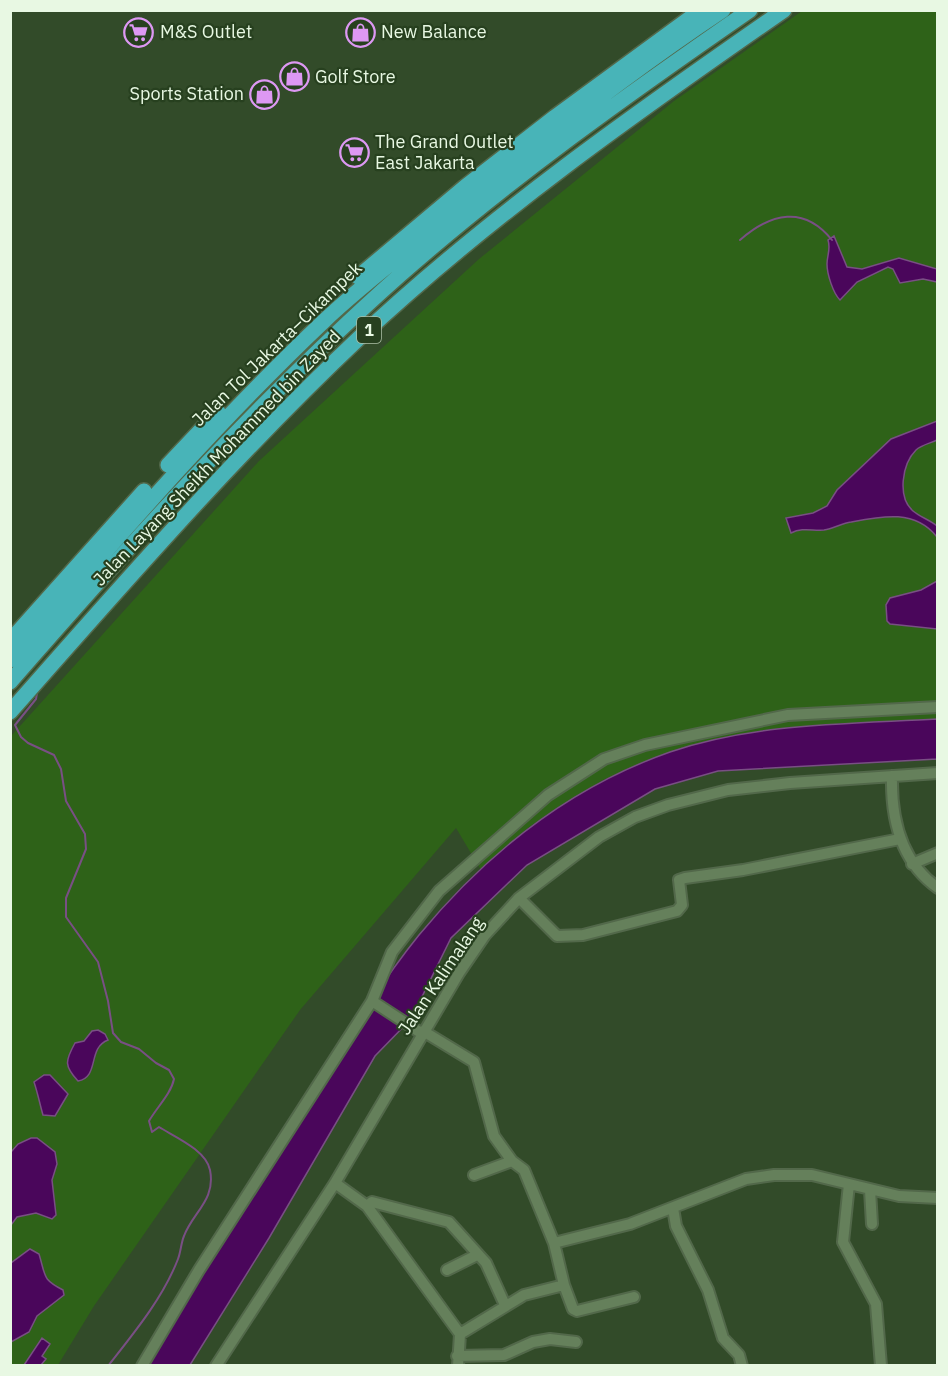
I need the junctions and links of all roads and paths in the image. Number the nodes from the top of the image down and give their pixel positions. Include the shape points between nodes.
1 (701, 10) edge
2 (723, 10) edge
3 (750, 10) edge
4 (784, 10) edge
5 (10, 641) edge
6 (10, 660) edge
7 (10, 682) edge
8 (938, 707) edge
9 (10, 712) edge
10 (938, 773) edge
11 (892, 776) junction
12 (900, 839) junction
13 (938, 853) edge
14 (912, 864) junction
15 (938, 888) edge
16 (519, 898) junction
17 (374, 1003) junction
18 (420, 1031) junction
19 (512, 1161) junction
20 (474, 1175) dead end
21 (335, 1183) junction
22 (849, 1184) junction
23 (870, 1191) junction
24 (938, 1198) edge
25 (367, 1206) junction
26 (673, 1208) junction
27 (872, 1224) dead end
28 (554, 1243) junction
29 (477, 1255) junction
30 (447, 1270) dead end
31 (564, 1285) junction
32 (634, 1297) dead end
33 (505, 1305) junction
34 (460, 1334) junction
35 (576, 1342) dead end
36 (458, 1361) edge
37 (142, 1365) edge
38 (216, 1365) edge
39 (742, 1365) edge
40 (881, 1365) edge

1 - 5 highway, Jalan Layang Sheikh Mohammed bin Zayed via 555,117 379,258 284,345 193,437
2 - 6 highway, Jalan Tol Jakarta–Cikampek / 1 via 546,138 325,320 150,499
3 - 7 highway, Jalan Tol Jakarta–Cikampek / 1 via 493,198 339,330 150,522
4 - 9 highway, Jalan Layang Sheikh Mohammed bin Zayed / 1 via 593,146 475,238 360,337 141,562
8 - 17 street via 788,715 645,745 604,759 548,795 439,891 392,952
10 - 11 street, Jalan Kalimalang
11 - 12 street via 892,809
11 - 16 street, Jalan Kalimalang via 728,790 668,805 599,837
12 - 14 street
12 - 16 street via 685,878 677,885 682,905 677,911 583,935 557,936
13 - 14 street
14 - 15 street
16 - 18 street, Jalan Kalimalang via 485,935
17 - 18 street
17 - 37 street via 199,1270
18 - 19 street via 474,1062 494,1136
18 - 21 street, Jalan Kalimalang
19 - 20 street
19 - 28 street via 524,1170
21 - 25 street
21 - 38 street, Jalan Kalimalang
22 - 23 street
22 - 26 street via 812,1175 746,1179
22 - 40 street via 843,1242 876,1304
23 - 24 street
23 - 27 street
25 - 29 street via 372,1202 449,1222
25 - 34 street
26 - 28 street via 630,1224
26 - 39 street via 676,1226 708,1290 726,1344 740,1355
28 - 31 street
29 - 30 street
29 - 33 street via 486,1263
31 - 32 street via 577,1311
31 - 33 street via 524,1295
33 - 34 street
34 - 36 street
35 - 36 street via 550,1339 504,1355

